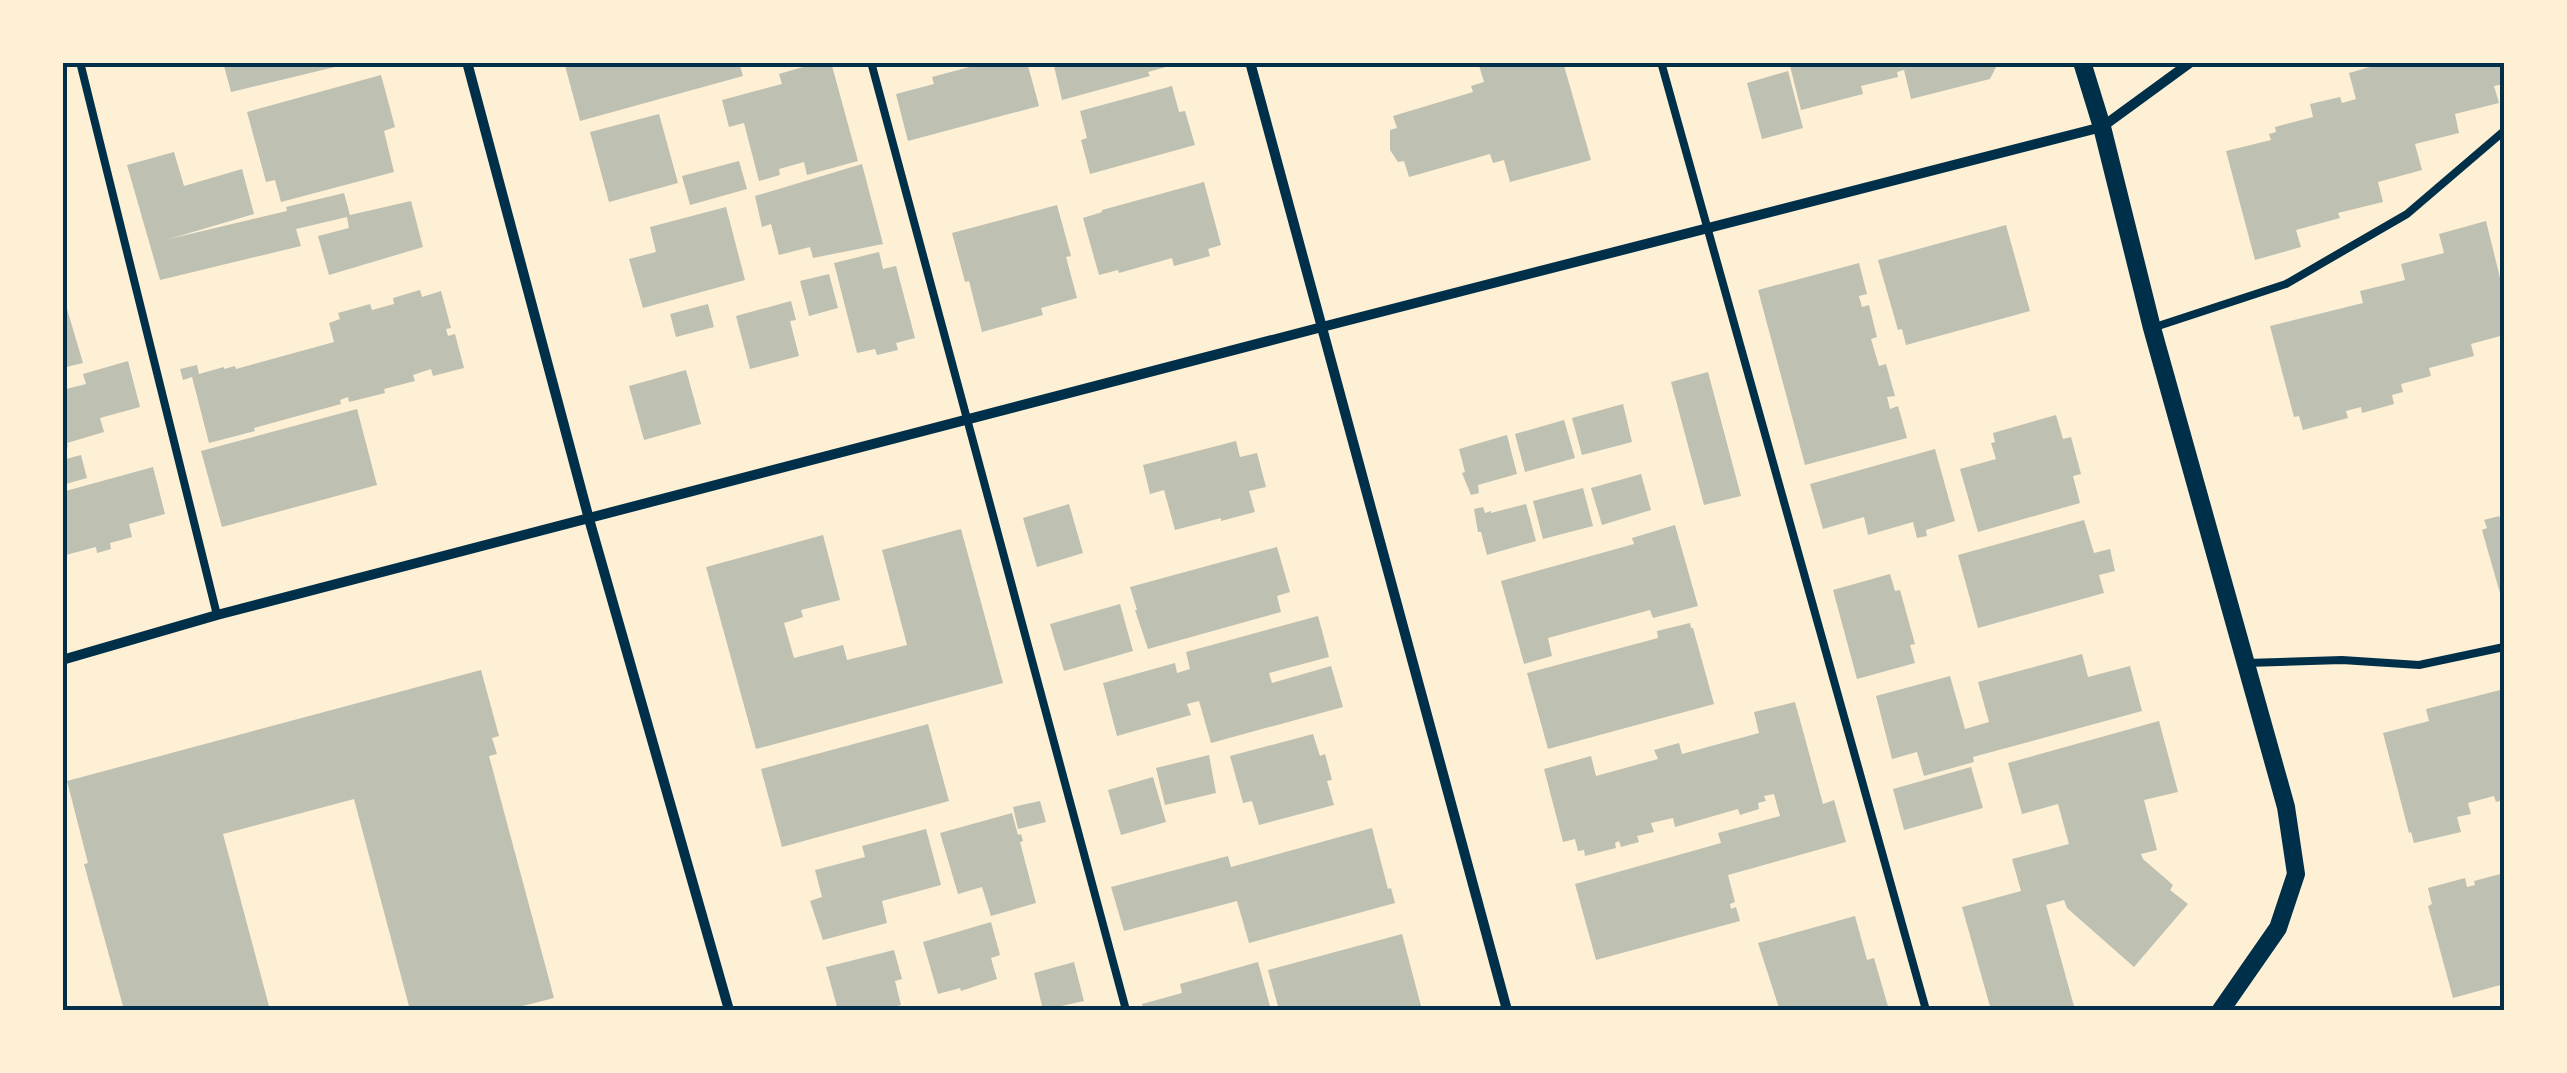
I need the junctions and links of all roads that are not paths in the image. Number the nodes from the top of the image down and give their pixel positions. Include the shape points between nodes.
1 (80, 62) edge
2 (467, 62) edge
3 (870, 62) edge
4 (1250, 62) edge
5 (1662, 62) edge
6 (2082, 62) edge
7 (2191, 62) edge
8 (2102, 127) junction
9 (2504, 131) edge
10 (1708, 230) junction
11 (1322, 326) junction
12 (2152, 328) junction
13 (967, 420) junction
14 (589, 519) junction
15 (217, 615) junction
16 (2504, 647) edge
17 (62, 660) edge
18 (2246, 663) junction
19 (730, 1010) edge
20 (1126, 1010) edge
21 (1507, 1010) edge
22 (1926, 1010) edge
23 (2220, 1010) edge

1 - 15 lane
2 - 14 street
3 - 13 lane
4 - 11 street
5 - 10 lane
6 - 8 street
7 - 8 street
8 - 10 street
8 - 12 street
9 - 12 lane via 2407,214 2286,284
10 - 11 street
10 - 22 lane
11 - 13 street
11 - 21 street
12 - 18 street
13 - 14 street
13 - 20 lane
14 - 15 street
14 - 19 street
15 - 17 street
16 - 18 lane via 2419,665
18 - 23 street via 2286,807 2296,874 2278,928

